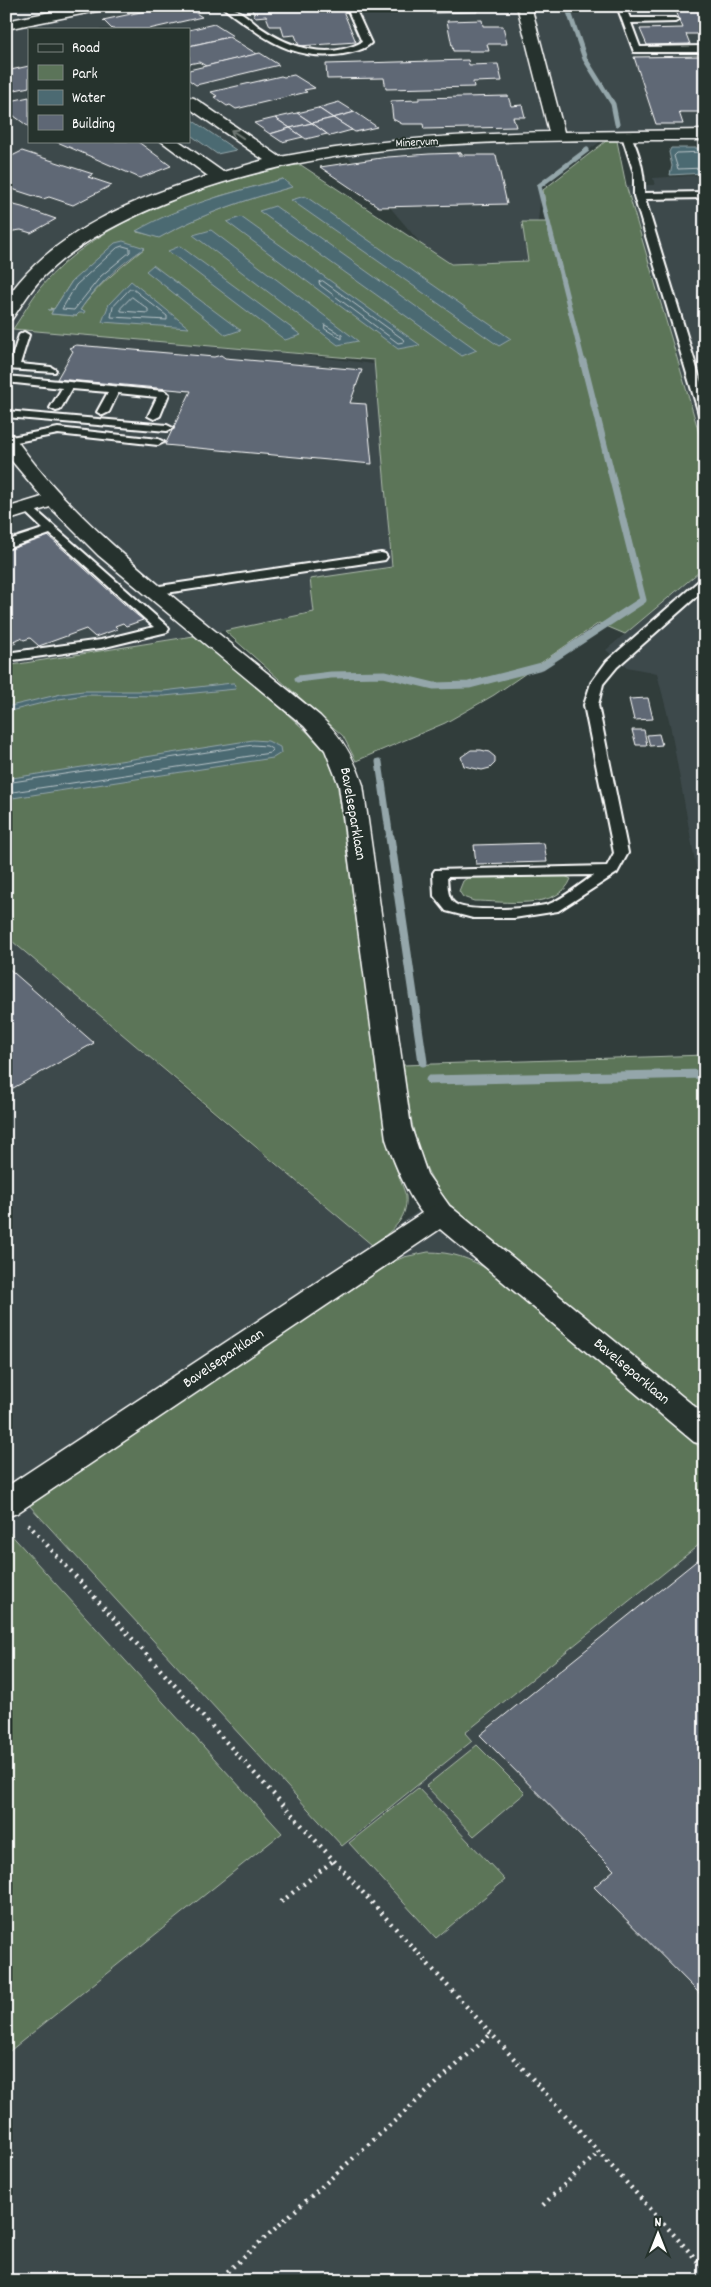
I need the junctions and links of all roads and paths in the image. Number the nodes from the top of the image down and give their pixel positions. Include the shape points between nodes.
1 (102, 6) edge
2 (226, 6) edge
3 (350, 6) edge
4 (524, 6) edge
5 (622, 6) edge
6 (55, 10) edge
7 (675, 20) dead end
8 (627, 21) junction
9 (75, 24) dead end
10 (6, 26) edge
11 (21, 37) dead end
12 (705, 48) edge
13 (190, 102) edge
14 (705, 135) edge
15 (626, 136) junction
16 (558, 137) junction
17 (170, 142) edge
18 (277, 162) junction
19 (218, 176) junction
20 (705, 195) edge
21 (639, 196) junction
22 (15, 288) edge
23 (6, 316) edge
24 (24, 335) dead end
25 (10, 366) edge
26 (51, 370) dead end
27 (6, 379) edge
28 (69, 385) junction
29 (115, 389) junction
30 (56, 408) dead end
31 (103, 412) dead end
32 (6, 414) edge
33 (705, 414) edge
34 (154, 416) dead end
35 (167, 428) dead end
36 (7, 440) edge
37 (158, 442) dead end
38 (54, 499) junction
39 (27, 508) junction
40 (6, 515) edge
41 (51, 530) junction
42 (6, 545) edge
43 (381, 557) dead end
44 (705, 582) edge
45 (153, 590) junction
46 (6, 657) edge
47 (612, 870) junction
48 (441, 1214) junction
49 (705, 1433) edge
50 (7, 1504) edge
51 (334, 1860) junction
52 (281, 1902) dead end
53 (491, 2034) junction
54 (599, 2152) junction
55 (543, 2205) dead end
56 (705, 2269) edge
57 (217, 2281) edge

1 - 6 street
2 - 3 lane via 287,47 321,52 352,50 366,43
4 - 16 street
5 - 8 lane
6 - 9 street
6 - 10 street
7 - 8 lane
8 - 12 lane via 637,50
10 - 11 street
18 -> 13 street
14 - 15 street, Minervum
15 - 16 street, Minervum
15 - 21 lane via 641,184
16 - 18 street, Minervum via 399,144 332,151
17 - 19 street
18 - 19 street, Minervum
19 - 22 street, Minervum via 160,197 102,225
20 - 21 lane
21 - 33 lane
22 - 23 street, Minervum
24 - 25 lane
25 - 26 lane
27 - 28 lane
28 - 29 lane
28 - 30 lane
29 - 31 lane
29 - 34 lane via 164,394
32 - 35 lane
36 - 37 lane via 58,430
36 - 38 street
38 - 39 street
38 - 45 street, Bavelseparklaan via 105,551
39 - 40 street
39 - 41 lane
41 - 42 lane
41 - 46 lane via 163,629 101,644
43 - 45 lane
44 - 47 lane via 612,664 597,683 591,705 621,853
45 - 48 street, Bavelseparklaan via 312,721 341,754 350,786 397,1126 418,1184
47 - 47 lane via 440,873 441,896 451,908 473,912 553,908
48 - 49 street, Bavelseparklaan
48 - 50 street, Bavelseparklaan
50 - 51 path
51 - 52 path
51 - 53 path
53 - 54 path
53 - 57 path
54 - 55 path
54 - 56 path

